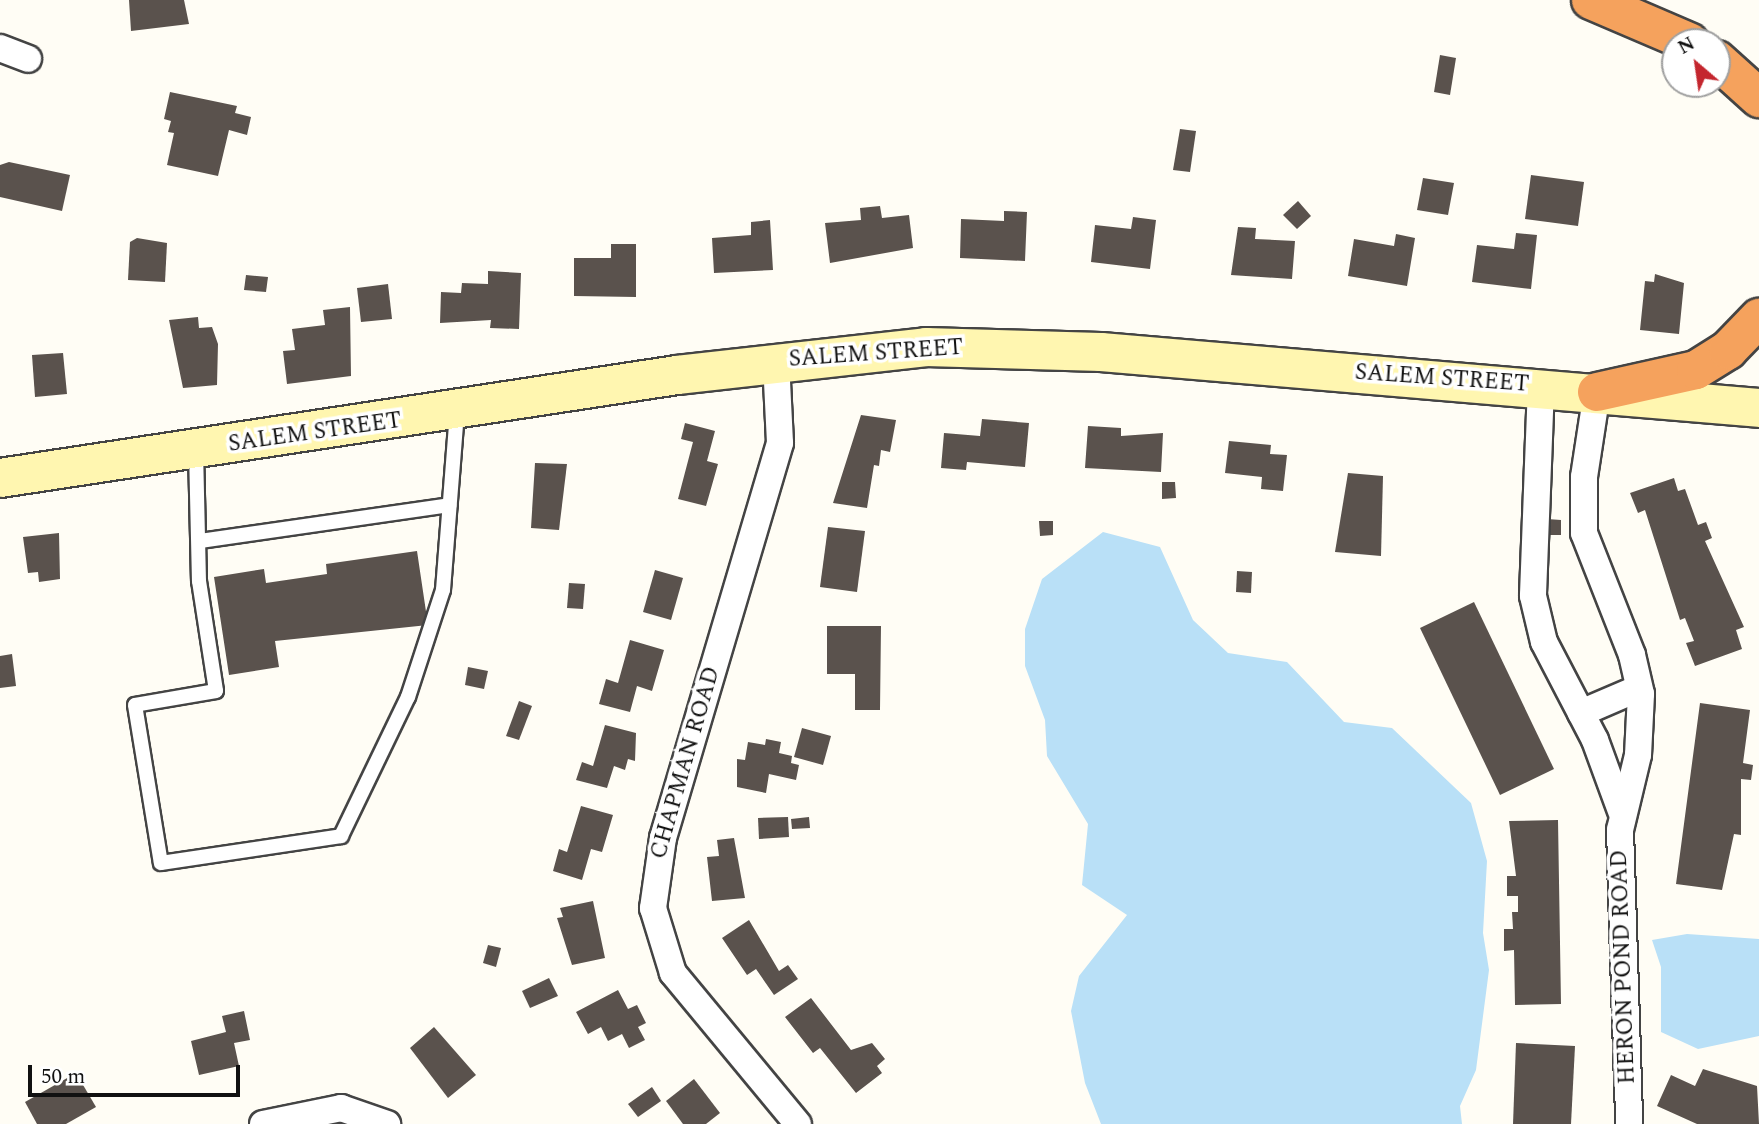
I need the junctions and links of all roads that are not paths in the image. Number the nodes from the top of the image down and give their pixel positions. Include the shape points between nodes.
1 (1591, 0) edge
2 (1661, 30) edge
3 (0, 48) edge
4 (28, 59) dead end
5 (1731, 73) edge
6 (1759, 98) edge
7 (1759, 318) edge
8 (776, 361) junction
9 (1541, 386) junction
10 (1597, 392) junction
11 (1759, 408) edge
12 (457, 411) junction
13 (196, 450) junction
14 (0, 478) edge
15 (449, 505) junction
16 (200, 541) junction
17 (1639, 688) junction
18 (1581, 713) junction
19 (1621, 811) junction
20 (264, 1124) edge
21 (387, 1124) edge
22 (798, 1124) edge
23 (1629, 1124) edge

1 - 2 highway
3 - 4 street
5 - 6 highway
7 - 10 highway via 1728,350 1696,370
8 - 9 main road, SALEM STREET via 979,348
8 - 12 main road, SALEM STREET
8 - 22 street, CHAPMAN ROAD via 780,443 663,838 653,908 673,973
9 - 10 main road, SALEM STREET
9 - 18 street, HERON POND ROAD via 1532,596 1544,642
10 - 11 main road, SALEM STREET
10 - 17 street, HERON POND ROAD via 1584,477 1584,533
12 - 13 main road, SALEM STREET
12 - 15 lane
13 - 14 main road, SALEM STREET
13 - 16 lane
15 - 16 lane
15 - 16 lane via 443,590 408,697 341,836 161,863 135,705 216,691 199,581
17 - 18 street
17 - 19 street, HERON POND ROAD via 1638,755
18 - 19 street, HERON POND ROAD
19 - 23 street, HERON POND ROAD
20 - 21 street via 341,1108

